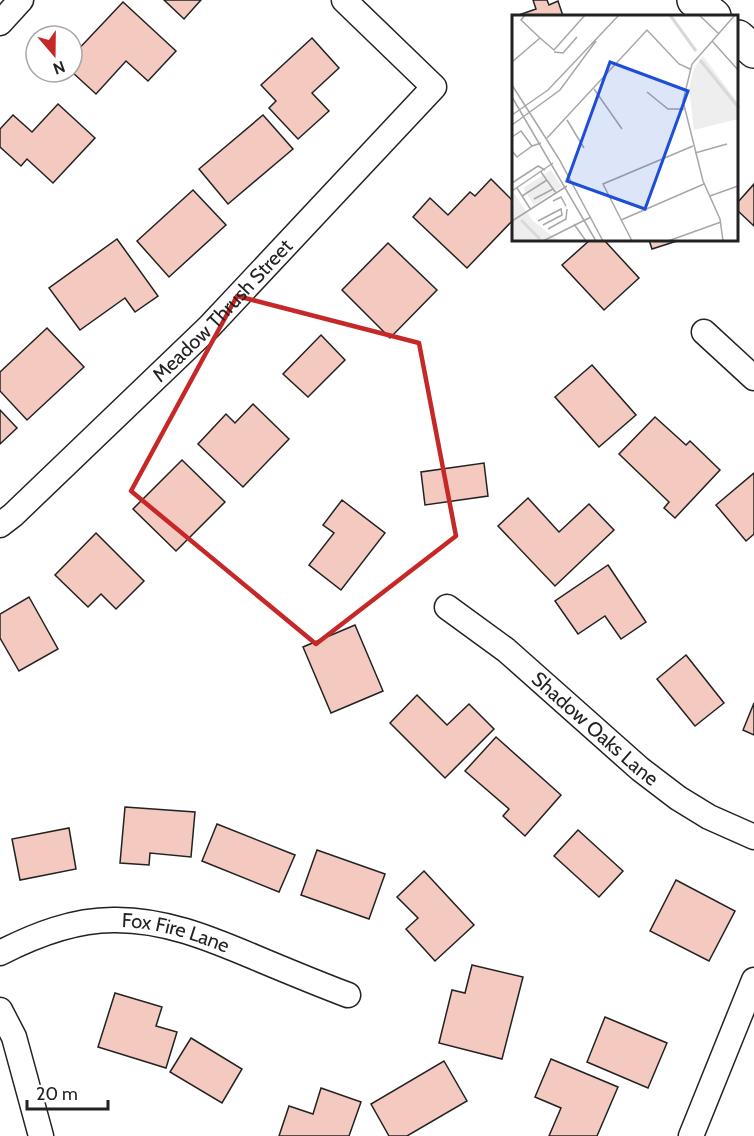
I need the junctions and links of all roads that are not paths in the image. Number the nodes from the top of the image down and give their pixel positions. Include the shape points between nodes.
1 (21, 0) edge
2 (344, 0) edge
3 (694, 0) edge
4 (713, 15) edge
5 (0, 23) edge
6 (739, 38) edge
7 (754, 51) edge
8 (704, 332) dead end
9 (754, 378) edge
10 (0, 525) edge
11 (447, 607) dead end
12 (754, 837) edge
13 (0, 953) edge
14 (754, 980) edge
15 (348, 995) dead end
16 (0, 1010) edge
17 (41, 1136) edge
18 (691, 1136) edge

1 - 5 street
2 - 10 street, Meadow Thrush Street via 434,87 209,327
3 - 4 main road
6 - 7 main road
8 - 9 street
11 - 12 street, Shadow Oaks Lane via 506,650 668,791 709,817
13 - 15 street, Fox Fire Lane via 66,926 113,920 160,924 206,937
14 - 18 street
16 - 17 street via 14,1037

